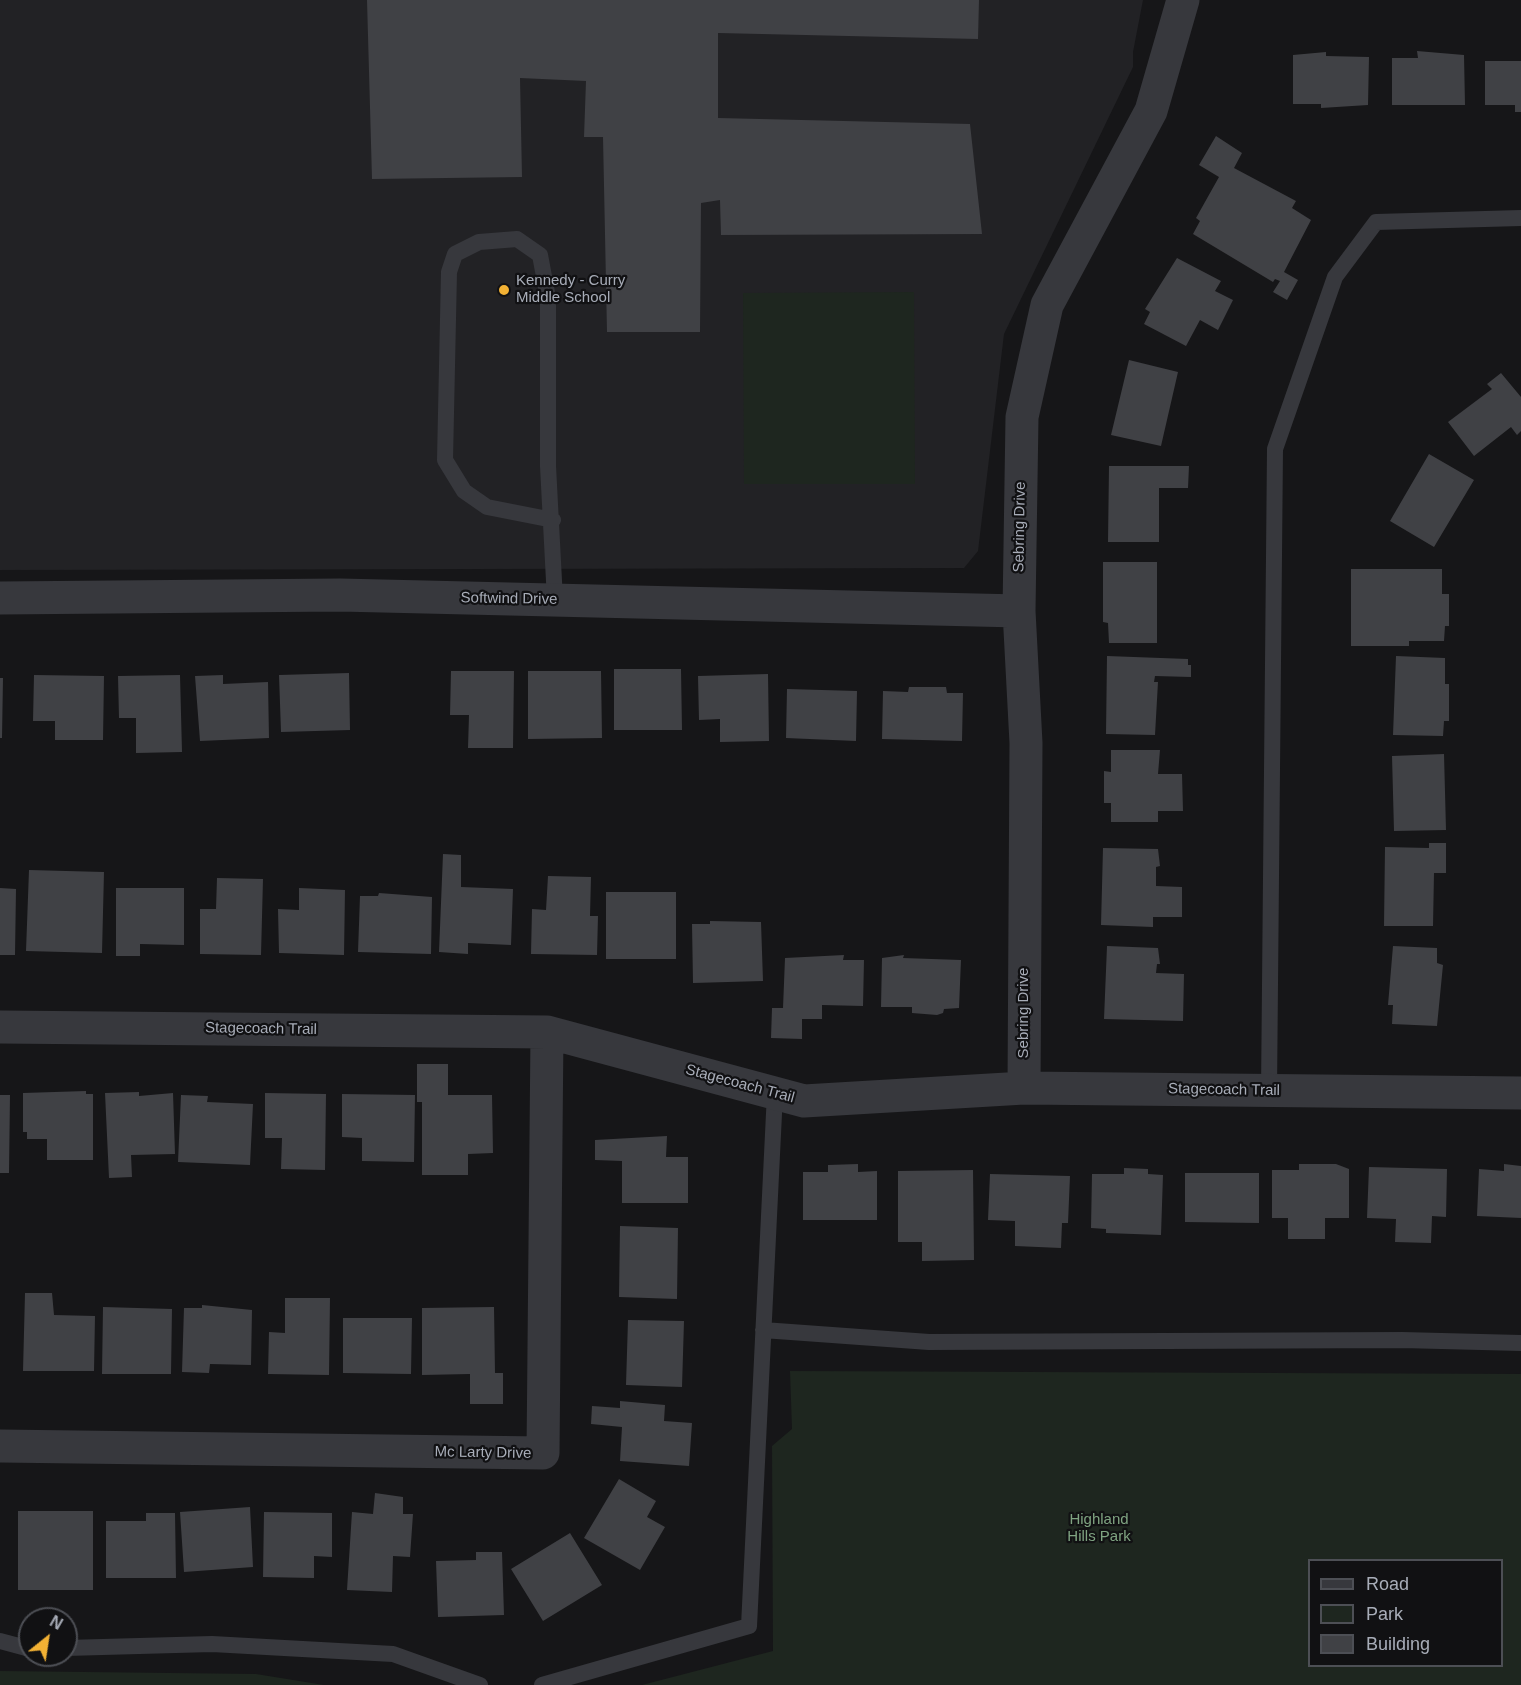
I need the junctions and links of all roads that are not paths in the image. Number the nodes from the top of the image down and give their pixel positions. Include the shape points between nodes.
1 (1183, 0) edge
2 (1521, 218) edge
3 (553, 520) junction
4 (0, 598) edge
5 (555, 600) junction
6 (1019, 611) junction
7 (0, 1027) edge
8 (547, 1032) junction
9 (1024, 1088) junction
10 (1269, 1090) junction
11 (775, 1093) junction
12 (1521, 1093) edge
13 (763, 1330) junction
14 (1521, 1343) edge
15 (0, 1446) edge
16 (0, 1641) edge
17 (18, 1646) edge
18 (78, 1648) edge
19 (480, 1685) edge
20 (542, 1685) edge

1 - 6 street, Sebring Drive via 1151,111 1047,305 1022,417
2 - 10 lane via 1376,222 1335,277 1275,449
3 - 3 lane via 548,466 548,298 540,255 517,238 479,242 455,254 449,272 445,460 464,491 487,507
3 - 5 lane
4 - 5 street, Softwind Drive via 340,595
5 - 6 street, Softwind Drive
6 - 9 street, Sebring Drive via 1026,743
7 - 8 street, Stagecoach Trail
8 - 11 street, Stagecoach Trail
8 - 15 street, Mc Larty Drive via 543,1454
9 - 10 street, Stagecoach Trail
9 - 11 street, Stagecoach Trail via 804,1101
10 - 12 street, Stagecoach Trail
11 - 13 lane
13 - 14 lane via 929,1342
13 - 20 lane via 749,1626
16 - 17 lane
18 - 19 lane via 212,1644 393,1654

